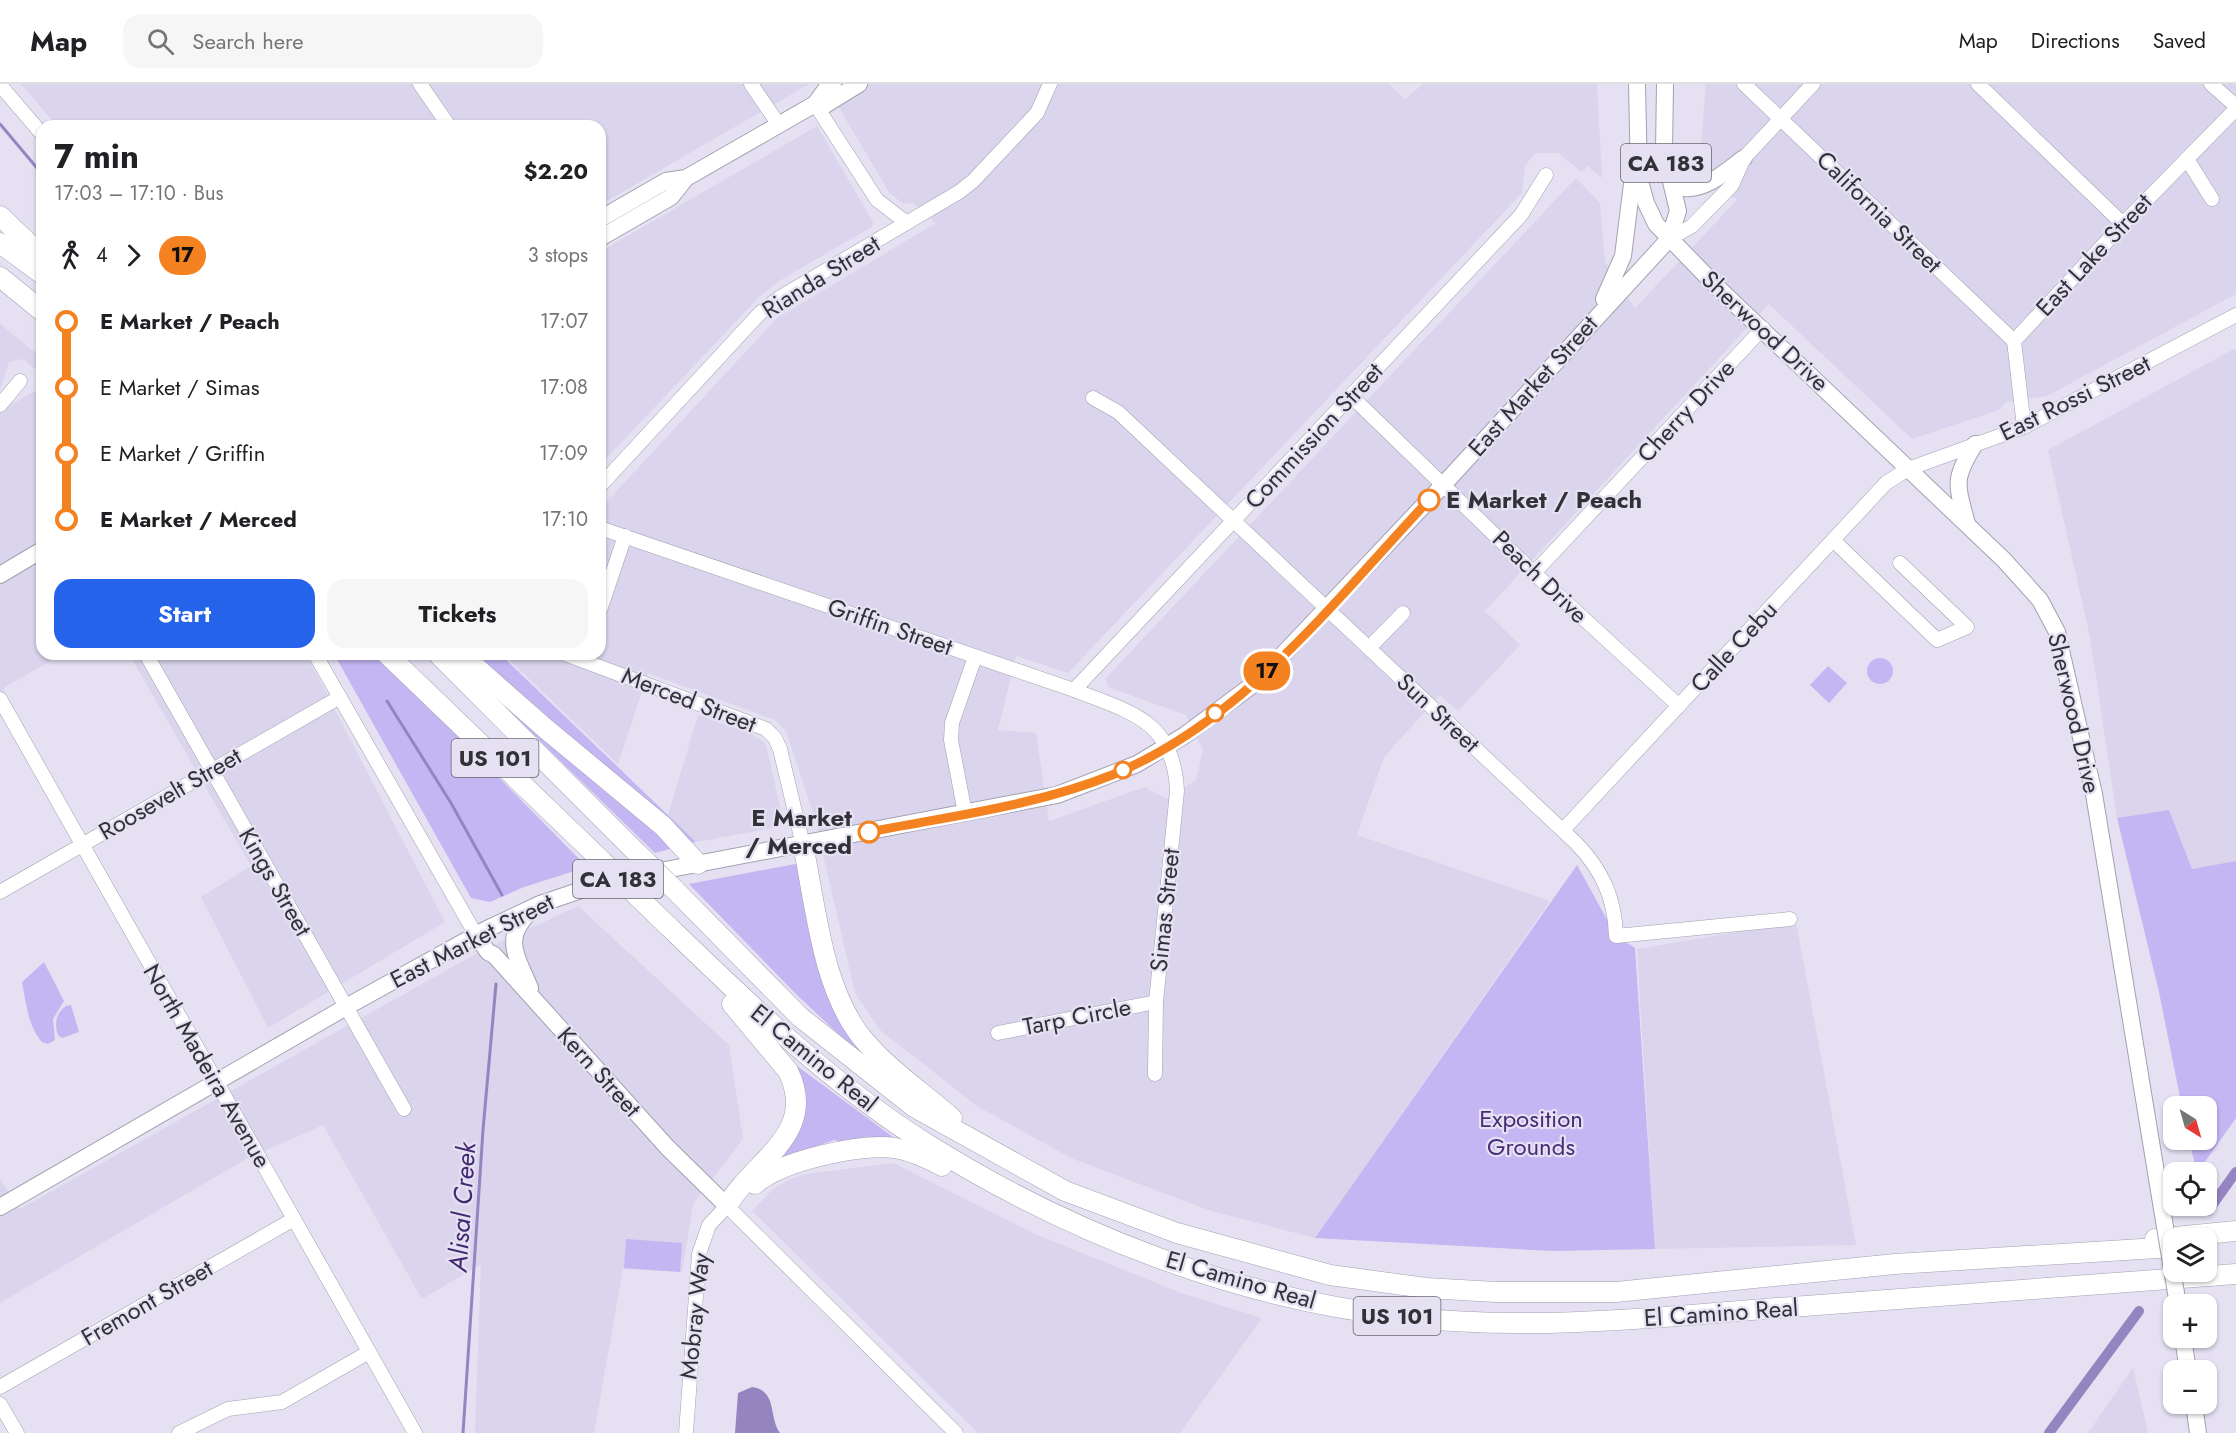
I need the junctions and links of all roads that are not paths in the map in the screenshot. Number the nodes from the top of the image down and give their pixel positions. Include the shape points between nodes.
1 (420, 84) edge
2 (751, 84) edge
3 (833, 84) edge
4 (859, 84) edge
5 (1050, 84) edge
6 (1636, 84) edge
7 (1665, 84) edge
8 (1744, 84) edge
9 (1814, 84) edge
10 (1978, 84) edge
11 (2211, 84) edge
12 (0, 85) edge
13 (815, 104) junction
14 (2236, 108) edge
15 (1781, 119) junction
16 (445, 120) edge
17 (779, 125) junction
18 (36, 127) edge
19 (1637, 149) junction
20 (1744, 158) junction
21 (2187, 159) junction
22 (1546, 175) dead end
23 (1668, 176) junction
24 (686, 178) junction
25 (2212, 199) dead end
26 (0, 216) edge
27 (606, 216) edge
28 (908, 223) junction
29 (2123, 224) junction
30 (606, 235) edge
31 (1669, 239) junction
32 (0, 243) edge
33 (36, 250) edge
34 (36, 270) edge
35 (0, 277) edge
36 (0, 293) edge
37 (36, 306) edge
38 (2236, 315) edge
39 (36, 319) edge
40 (1589, 325) junction
41 (1763, 328) junction
42 (2014, 341) junction
43 (20, 381) dead end
44 (1351, 396) junction
45 (1093, 398) dead end
46 (0, 405) edge
47 (2024, 427) junction
48 (1975, 444) junction
49 (1908, 469) junction
50 (606, 480) edge
51 (1444, 484) junction
52 (1234, 520) junction
53 (1967, 525) junction
54 (606, 530) edge
55 (625, 536) junction
56 (1833, 540) junction
57 (36, 554) edge
58 (1900, 563) dead end
59 (1534, 573) junction
60 (0, 575) edge
61 (606, 592) edge
62 (1327, 609) junction
63 (1403, 613) dead end
64 (1370, 648) junction
65 (975, 657) junction
66 (149, 660) edge
67 (319, 660) edge
68 (393, 660) edge
69 (444, 660) edge
70 (468, 660) edge
71 (592, 660) edge
72 (1074, 690) junction
73 (340, 696) junction
74 (0, 699) edge
75 (1679, 706) junction
76 (1166, 747) junction
77 (212, 770) junction
78 (965, 813) junction
79 (1563, 830) junction
80 (803, 844) junction
81 (81, 845) junction
82 (698, 864) junction
83 (0, 892) edge
84 (540, 904) junction
85 (1790, 919) dead end
86 (669, 927) junction
87 (476, 935) junction
88 (535, 1000) junction
89 (1156, 1002) junction
90 (346, 1007) junction
91 (998, 1033) dead end
92 (1155, 1074) dead end
93 (216, 1082) junction
94 (404, 1109) dead end
95 (981, 1144) junction
96 (1013, 1193) junction
97 (727, 1206) junction
98 (0, 1207) edge
99 (294, 1219) junction
100 (2236, 1231) edge
101 (2236, 1243) edge
102 (2217, 1244) edge
103 (2163, 1248) edge
104 (1895, 1264) junction
105 (2236, 1274) edge
106 (2176, 1294) edge
107 (369, 1352) junction
108 (0, 1387) edge
109 (0, 1404) edge
110 (2195, 1414) edge
111 (16, 1433) edge
112 (179, 1433) edge
113 (415, 1433) edge
114 (686, 1433) edge
115 (956, 1433) edge
116 (2198, 1433) edge

1 - 16 street
2 - 17 street
3 - 13 main road
4 - 13 main road via 825,105
5 - 28 street, Rianda Street via 1037,113 973,181
6 - 19 main road, CA 183
7 - 23 main road, CA 183 via 1664,152
8 - 15 street, California Street
9 - 15 street, East Market Street
10 - 29 street
11 - 14 street
12 - 18 street
13 - 17 main road
13 - 28 street via 877,200
14 - 21 street, East Lake Street
15 - 20 street, East Market Street
15 - 42 street, California Street
17 - 24 main road
19 - 31 main road, Sherwood Drive via 1646,203
19 - 40 main road via 1623,256
20 - 23 main road via 1698,187 1684,188
20 - 31 street, East Market Street via 1732,185 1692,226
21 - 25 street
21 - 29 street, East Lake Street
22 - 44 street, Commission Street via 1521,215
23 - 31 main road, CA 183 via 1678,212
24 - 27 main road via 666,181
24 - 30 main road via 671,197
26 - 33 highway
28 - 50 street, Rianda Street via 760,313
29 - 42 street, East Lake Street
31 - 40 main road, East Market Street / CA 183
31 - 41 main road, Sherwood Drive
32 - 34 highway
35 - 37 highway
36 - 39 highway
38 - 47 street, East Rossi Street
40 - 51 main road, East Market Street / CA 183
41 - 49 main road, Sherwood Drive
41 - 59 street, Cherry Drive
42 - 47 street
43 - 46 street
44 - 51 street, Peach Drive
44 - 52 street, Commission Street
45 - 52 street, Sun Street via 1118,412
47 - 48 street, East Rossi Street
48 - 49 street, East Rossi Street
48 - 53 main road via 1960,468 1957,486
49 - 53 main road, Sherwood Drive
49 - 56 street, Calle Cebu via 1886,483
51 - 59 street, Peach Drive
51 - 62 main road, East Market Street / CA 183
52 - 62 street, Sun Street
52 - 72 street, Commission Street
53 - 106 main road, Sherwood Drive, bridge via 2028,585 2057,632 2094,795
54 - 55 street, Griffin Street
55 - 61 street
55 - 65 street, Griffin Street
56 - 58 street via 1937,640 1967,627
56 - 75 street, Calle Cebu
57 - 60 main road
59 - 75 street, Peach Drive
62 - 64 street, Sun Street
62 - 76 main road, East Market Street / CA 183 via 1251,686
63 - 64 street
64 - 79 street, Sun Street
65 - 72 street, Griffin Street
65 - 78 street via 952,723 951,740
66 - 77 street, Kings Street
67 - 73 street, Kern Street
68 - 86 highway, El Camino Real / US 101, bridge
69 - 95 highway, El Camino Real / US 101, bridge via 800,1017 914,1107
70 - 82 highway via 663,826
71 - 80 street, Merced Street via 766,729 780,749
72 - 76 street, Griffin Street via 1137,715 1155,728
73 - 77 street, Roosevelt Street
73 - 87 street, Kern Street
74 - 81 street, North Madeira Avenue
75 - 79 street, Calle Cebu
76 - 78 main road, East Market Street / CA 183 via 1112,775 1056,795
76 - 89 street, Simas Street via 1176,772 1177,791
77 - 81 street, Roosevelt Street
77 - 90 street, Kings Street
78 - 80 main road, East Market Street / CA 183
79 - 85 street, Sun Street via 1593,863 1607,886 1616,918 1616,936
80 - 82 main road, East Market Street / CA 183
80 - 95 highway via 830,975 853,1024 877,1054
81 - 83 street, Roosevelt Street
81 - 93 street, North Madeira Avenue
82 - 84 main road, East Market Street / CA 183 via 608,881
84 - 87 main road, East Market Street / CA 183
84 - 88 main road via 519,923 513,937 514,950
86 - 96 highway, El Camino Real / US 101 via 785,1039 842,1084 924,1142
86 - 97 highway via 783,1064 794,1084 796,1105 791,1128 737,1188
87 - 88 main road, Kern Street
87 - 90 main road, East Market Street
88 - 97 main road, Kern Street via 667,1148
89 - 91 street, Tarp Circle
89 - 92 street, Simas Street
90 - 93 main road, East Market Street
90 - 94 street, Kings Street
93 - 98 main road, East Market Street
93 - 99 street, North Madeira Avenue
95 - 104 highway, El Camino Real / US 101 via 1065,1191 1177,1233 1330,1275 1375,1282 1496,1292 1616,1292
96 - 97 highway via 980,1185 909,1151 877,1148 786,1165 766,1175
96 - 105 highway, El Camino Real / US 101 via 1191,1271 1297,1299 1449,1322 1574,1324
97 - 114 street, Mobray Way via 710,1226 699,1254
97 - 115 street, Kern Street
99 - 107 street, North Madeira Avenue
99 - 108 street, Fremont Street
100 - 104 highway
101 - 102 highway
103 - 104 highway, El Camino Real / US 101
107 - 112 street via 282,1402 228,1408
107 - 113 street, North Madeira Avenue
109 - 111 street
110 - 116 main road

